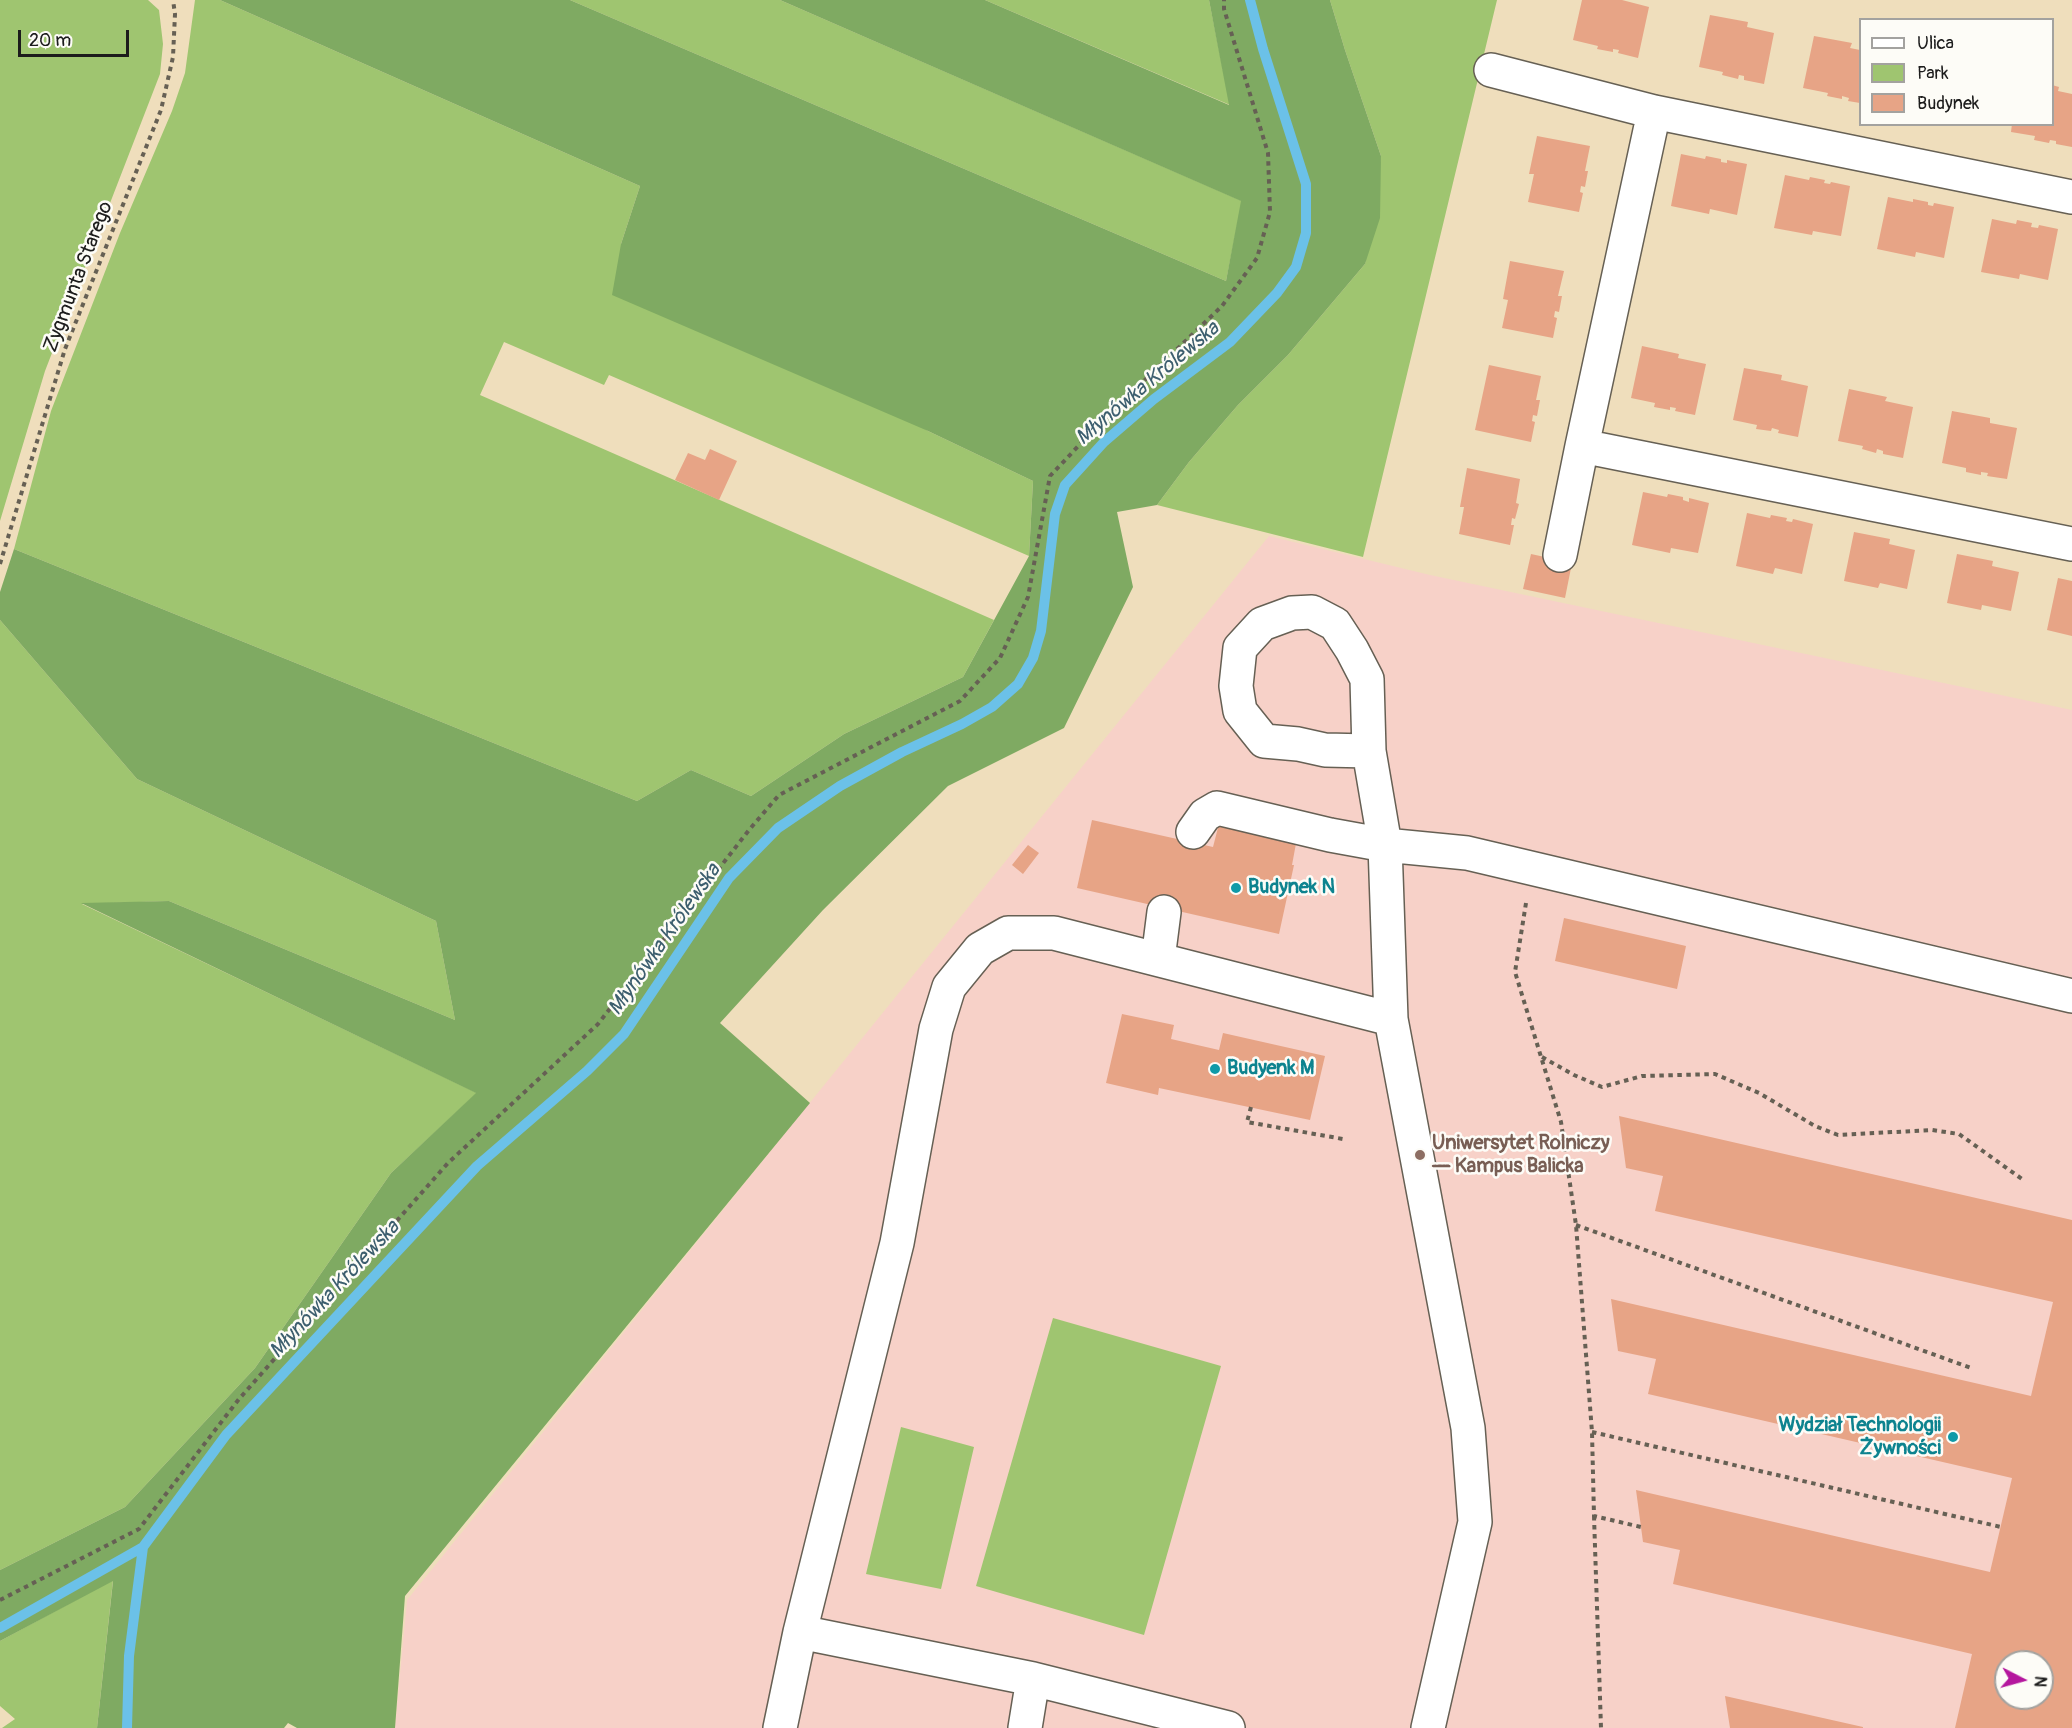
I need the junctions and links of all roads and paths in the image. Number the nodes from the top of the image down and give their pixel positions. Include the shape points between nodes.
1 (173, 0) edge
2 (1224, 0) edge
3 (1491, 70) dead end
4 (1654, 112) junction
5 (2072, 197) edge
6 (1582, 446) junction
7 (2072, 544) edge
8 (1560, 555) dead end
9 (0, 564) edge
10 (1369, 751) junction
11 (1193, 832) dead end
12 (1385, 845) junction
13 (1526, 897) dead end
14 (1164, 912) dead end
15 (1158, 959) junction
16 (2072, 996) edge
17 (1391, 1019) junction
18 (1542, 1056) junction
19 (1251, 1107) dead end
20 (1343, 1139) dead end
21 (2022, 1179) dead end
22 (1576, 1225) junction
23 (1971, 1368) dead end
24 (1592, 1432) junction
25 (1594, 1516) junction
26 (1641, 1527) dead end
27 (2001, 1527) dead end
28 (0, 1600) edge
29 (800, 1632) junction
30 (1033, 1679) junction
31 (1164, 1721) edge
32 (780, 1728) edge
33 (1025, 1728) edge
34 (1228, 1728) edge
35 (1428, 1728) edge
36 (1601, 1728) edge

1 - 9 path, Zygmunta Starego via 172,57 161,110 65,349
2 - 28 path via 1268,153 1270,212 1257,258 1222,306 1050,476 1028,597 1000,658 960,701 779,795 598,1024 448,1163 239,1399 139,1528
3 - 4 street
4 - 5 street
4 - 6 street
6 - 7 street
6 - 8 street
10 - 10 street via 1367,679 1335,624 1312,612 1292,613 1263,624 1240,648 1236,686 1240,711 1264,741 1325,750
10 - 12 street
11 - 12 street via 1205,815 1217,808
12 - 16 street via 1467,854
12 - 17 street
13 - 18 path via 1515,972
14 - 15 street
15 - 17 street
15 - 29 street via 1054,933 1008,933 980,949 949,987 936,1029 897,1243
17 - 35 street via 1468,1428 1475,1521
18 - 21 path via 1602,1087 1642,1076 1714,1074 1759,1092 1815,1126 1838,1135 1932,1130 1959,1134
18 - 22 path via 1561,1122
19 - 20 path via 1247,1122
22 - 23 path
22 - 24 path
24 - 25 path
24 - 27 path
25 - 26 path
25 - 36 path
29 - 30 street
29 - 32 street
30 - 31 street
30 - 33 street
31 - 34 street

